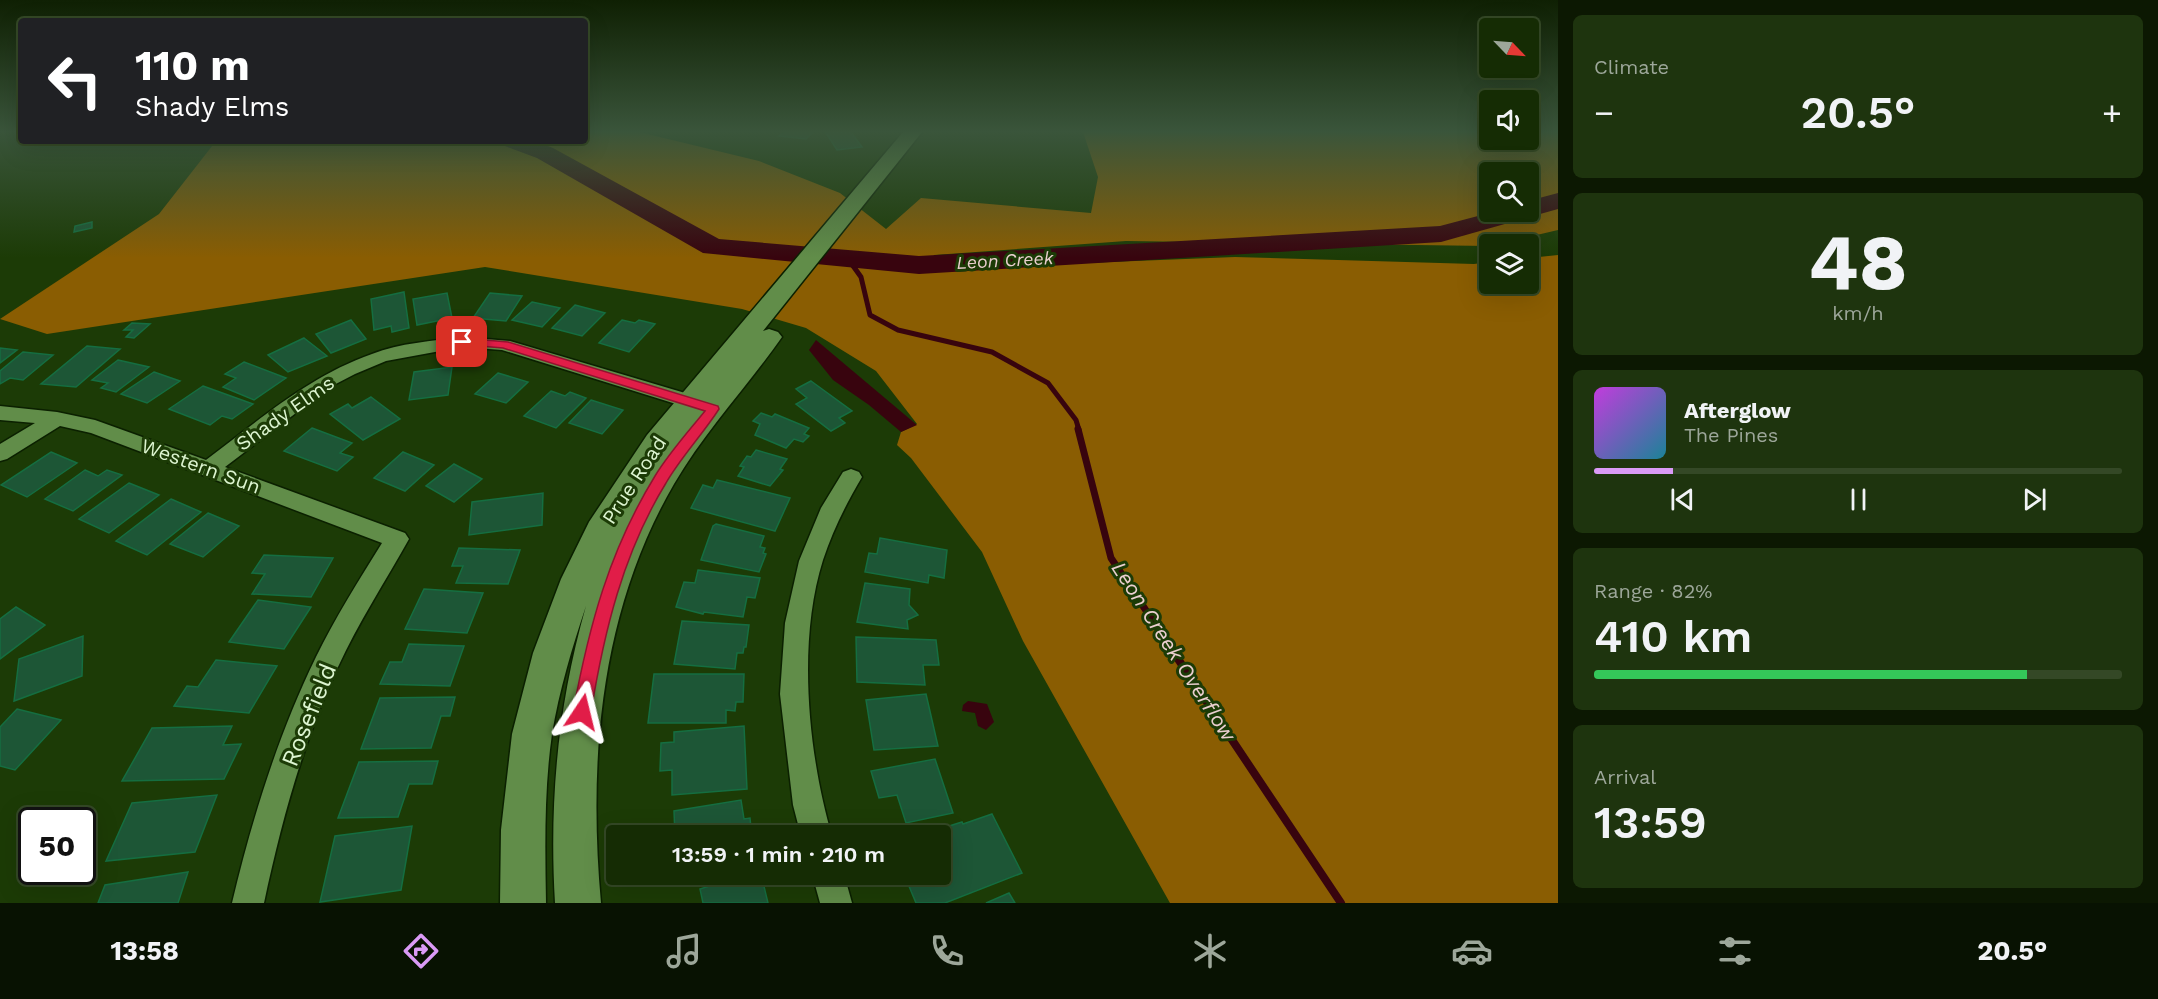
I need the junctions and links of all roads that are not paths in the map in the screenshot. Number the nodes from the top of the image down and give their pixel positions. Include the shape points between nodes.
1 (888, 174) edge
2 (701, 405) junction
3 (0, 413) edge
4 (57, 418) junction
5 (0, 454) edge
6 (208, 469) junction
7 (851, 477) dead end
8 (397, 539) joint
9 (814, 825) edge
10 (831, 885) edge
11 (248, 903) edge
12 (523, 903) edge
13 (578, 903) edge
14 (836, 903) edge

1 - 2 main road, Prue Road
2 - 6 street, Shady Elms via 504,345 462,342 380,357 348,370 323,383
2 - 12 main road, Prue Road via 634,474 605,522 552,653 532,734 523,830
2 - 13 main road, Prue Road via 642,512 614,574 598,631 579,731 574,821
3 - 4 street, Western Sun
4 - 5 street
4 - 6 street, Western Sun via 95,427
6 - 8 street, Western Sun
7 - 9 street via 832,508 811,561 798,622 794,694
8 - 11 street, Rosefield via 353,613 308,704
10 - 14 street

